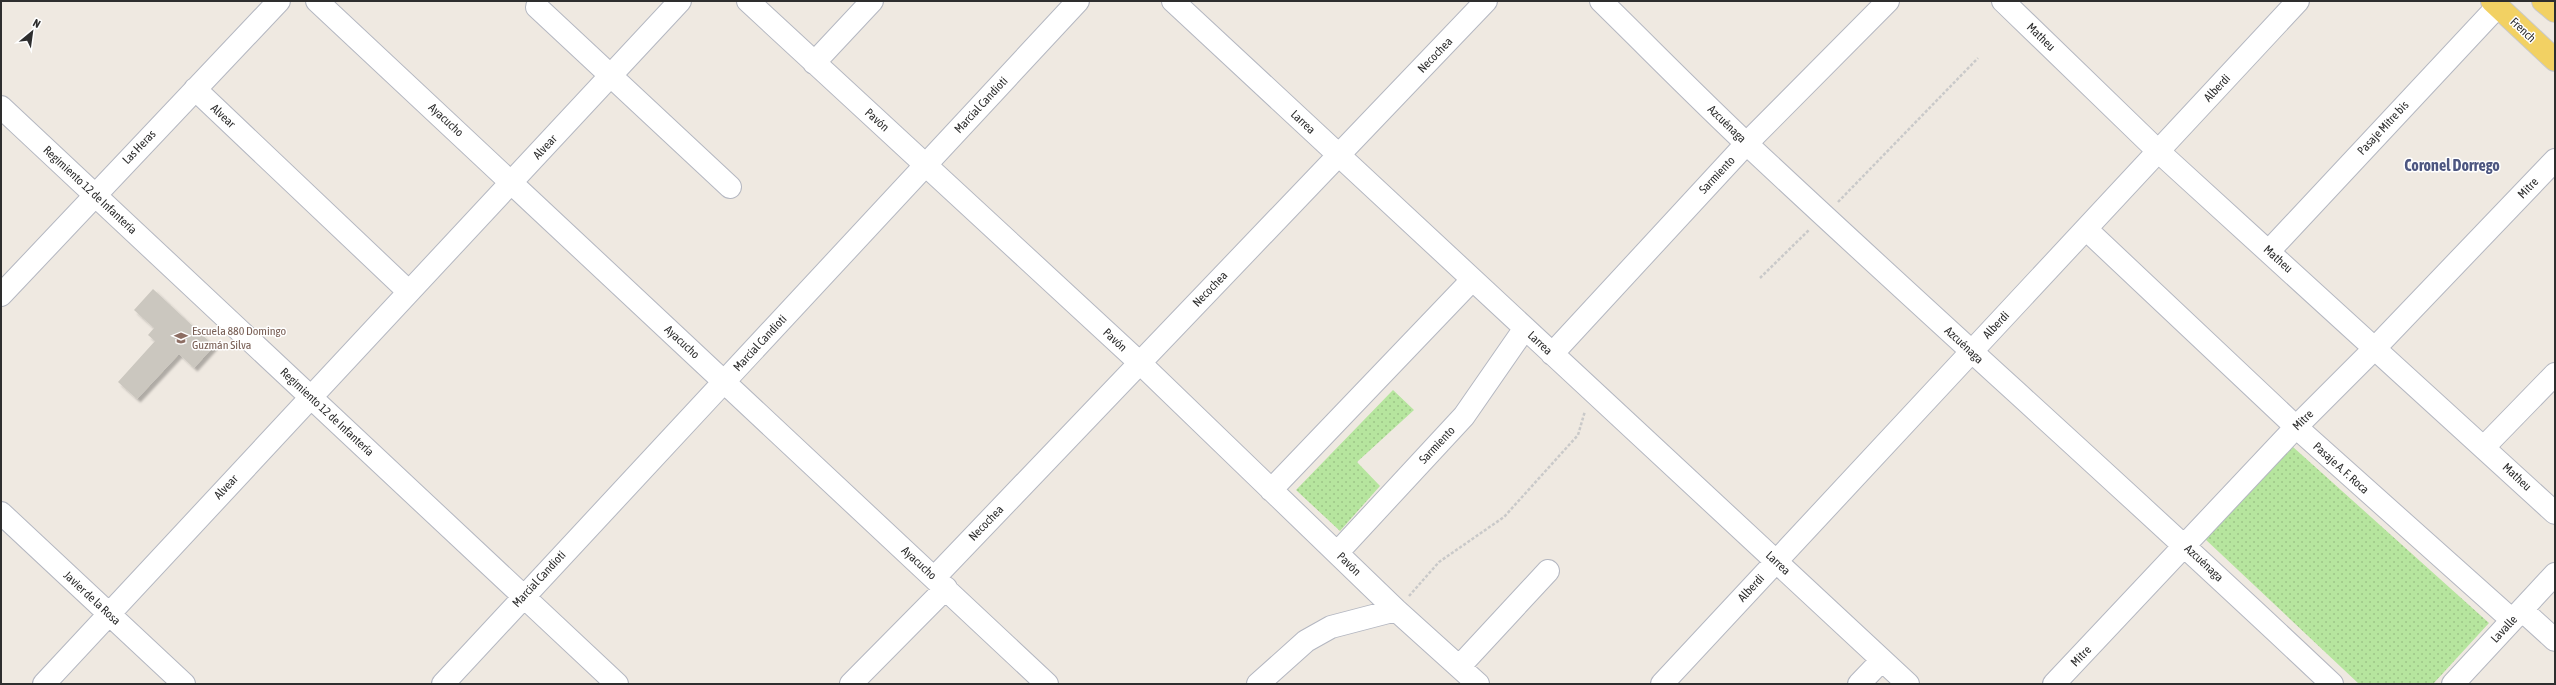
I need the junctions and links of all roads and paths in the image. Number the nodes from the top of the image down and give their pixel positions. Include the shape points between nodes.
1 (279, 1) edge
2 (317, 1) edge
3 (680, 1) edge
4 (748, 1) edge
5 (872, 1) edge
6 (1078, 1) edge
7 (1173, 1) edge
8 (1486, 1) edge
9 (1601, 1) edge
10 (1888, 1) edge
11 (2003, 1) edge
12 (2298, 1) edge
13 (2544, 1) edge
14 (2495, 4) edge
15 (537, 7) dead end
16 (2555, 12) edge
17 (1978, 58) dead end
18 (2555, 60) edge
19 (814, 63) junction
20 (612, 75) junction
21 (195, 90) junction
22 (1, 107) edge
23 (1747, 143) junction
24 (2158, 151) junction
25 (1339, 155) junction
26 (2555, 160) edge
27 (927, 164) junction
28 (512, 182) junction
29 (730, 187) dead end
30 (94, 194) junction
31 (1824, 216) junction
32 (2086, 229) junction
33 (2269, 251) junction
34 (1760, 278) dead end
35 (1472, 280) junction
36 (409, 292) junction
37 (1, 295) edge
38 (1525, 328) junction
39 (2376, 347) junction
40 (1971, 352) junction
41 (1552, 354) junction
42 (1140, 363) junction
43 (2555, 374) edge
44 (724, 382) junction
45 (1591, 390) junction
46 (310, 396) junction
47 (2296, 427) junction
48 (2484, 447) junction
49 (1271, 490) junction
50 (1, 513) edge
51 (2555, 513) edge
52 (2186, 546) junction
53 (1337, 554) junction
54 (1776, 561) junction
55 (1548, 571) dead end
56 (2555, 574) edge
57 (940, 583) junction
58 (524, 596) junction
59 (1396, 610) junction
60 (109, 613) junction
61 (2517, 615) junction
62 (2555, 640) edge
63 (1882, 660) junction
64 (1459, 667) junction
65 (44, 684) edge
66 (184, 684) edge
67 (443, 684) edge
68 (617, 684) edge
69 (850, 684) edge
70 (1047, 684) edge
71 (1258, 684) edge
72 (1478, 684) edge
73 (1662, 684) edge
74 (1859, 684) edge
75 (1908, 684) edge
76 (2054, 684) edge
77 (2332, 684) edge
78 (2453, 684) edge

1 - 21 street, Las Heras
2 - 28 street, Ayacucho
3 - 20 street, Alvear
4 - 19 street, Pavón
5 - 19 street
6 - 27 street, Marcial Candioti
7 - 25 street, Larrea
8 - 25 street, Necochea
9 - 23 street, Azcuénaga
10 - 23 street, Sarmiento
11 - 24 street, Matheu
12 - 24 street, Alberdi
13 - 16 main road
14 - 18 main road, French
14 - 33 street, Pasaje Mitre bis
15 - 20 street
17 - 31 path
19 - 27 street, Pavón
20 - 28 street, Alvear
20 - 29 street
21 - 30 street, Las Heras
21 - 36 street, Alvear
22 - 30 street, Regimiento 12 de Infantería
23 - 31 street, Azcuénaga
23 - 41 street, Sarmiento
24 - 32 street, Alberdi
24 - 33 street, Matheu
25 - 35 street, Larrea
25 - 42 street, Necochea
26 - 39 street, Mitre
27 - 42 street, Pavón
27 - 44 street, Marcial Candioti
28 - 36 street, Alvear
28 - 44 street, Ayacucho
30 - 37 street, Las Heras
30 - 46 street, Regimiento 12 de Infantería
31 - 34 path
31 - 40 street, Azcuénaga
32 - 40 street, Alberdi
32 - 47 street, Pasaje A. F. Roca
33 - 39 street, Matheu
35 - 38 street, Larrea
35 - 49 street
36 - 46 street, Alvear
38 - 41 street, Larrea
38 - 53 street, Sarmiento via 1464,416
39 - 47 street, Mitre
39 - 48 street, Matheu
40 - 52 street, Azcuénaga
40 - 54 street, Alberdi
41 - 45 street, Larrea
42 - 49 street, Pavón
42 - 57 street, Necochea
43 - 48 street
44 - 57 street, Ayacucho
44 - 58 street, Marcial Candioti
45 - 54 street, Larrea
45 - 59 path via 1578,435 1504,517 1439,562
46 - 58 street, Regimiento 12 de Infantería
46 - 60 street, Alvear
47 - 52 street, Mitre
47 - 61 street, Pasaje A. F. Roca
48 - 51 street, Matheu
49 - 53 street, Pavón
50 - 60 street, Javier de la Rosa
52 - 76 street, Mitre
52 - 77 street, Azcuénaga
53 - 59 street, Pavón
54 - 63 street, Larrea
54 - 73 street, Alberdi
55 - 64 street
56 - 61 street, Lavalle
57 - 69 street, Necochea
57 - 70 street, Ayacucho
58 - 67 street, Marcial Candioti
58 - 68 street, Regimiento 12 de Infantería
59 - 64 street, Pavón
59 - 71 street via 1331,627 1306,641
60 - 65 street, Alvear
60 - 66 street, Javier de la Rosa
61 - 62 street, Pasaje A. F. Roca
61 - 78 street, Lavalle
63 - 74 street
63 - 75 street, Larrea
64 - 72 street, Pavón

